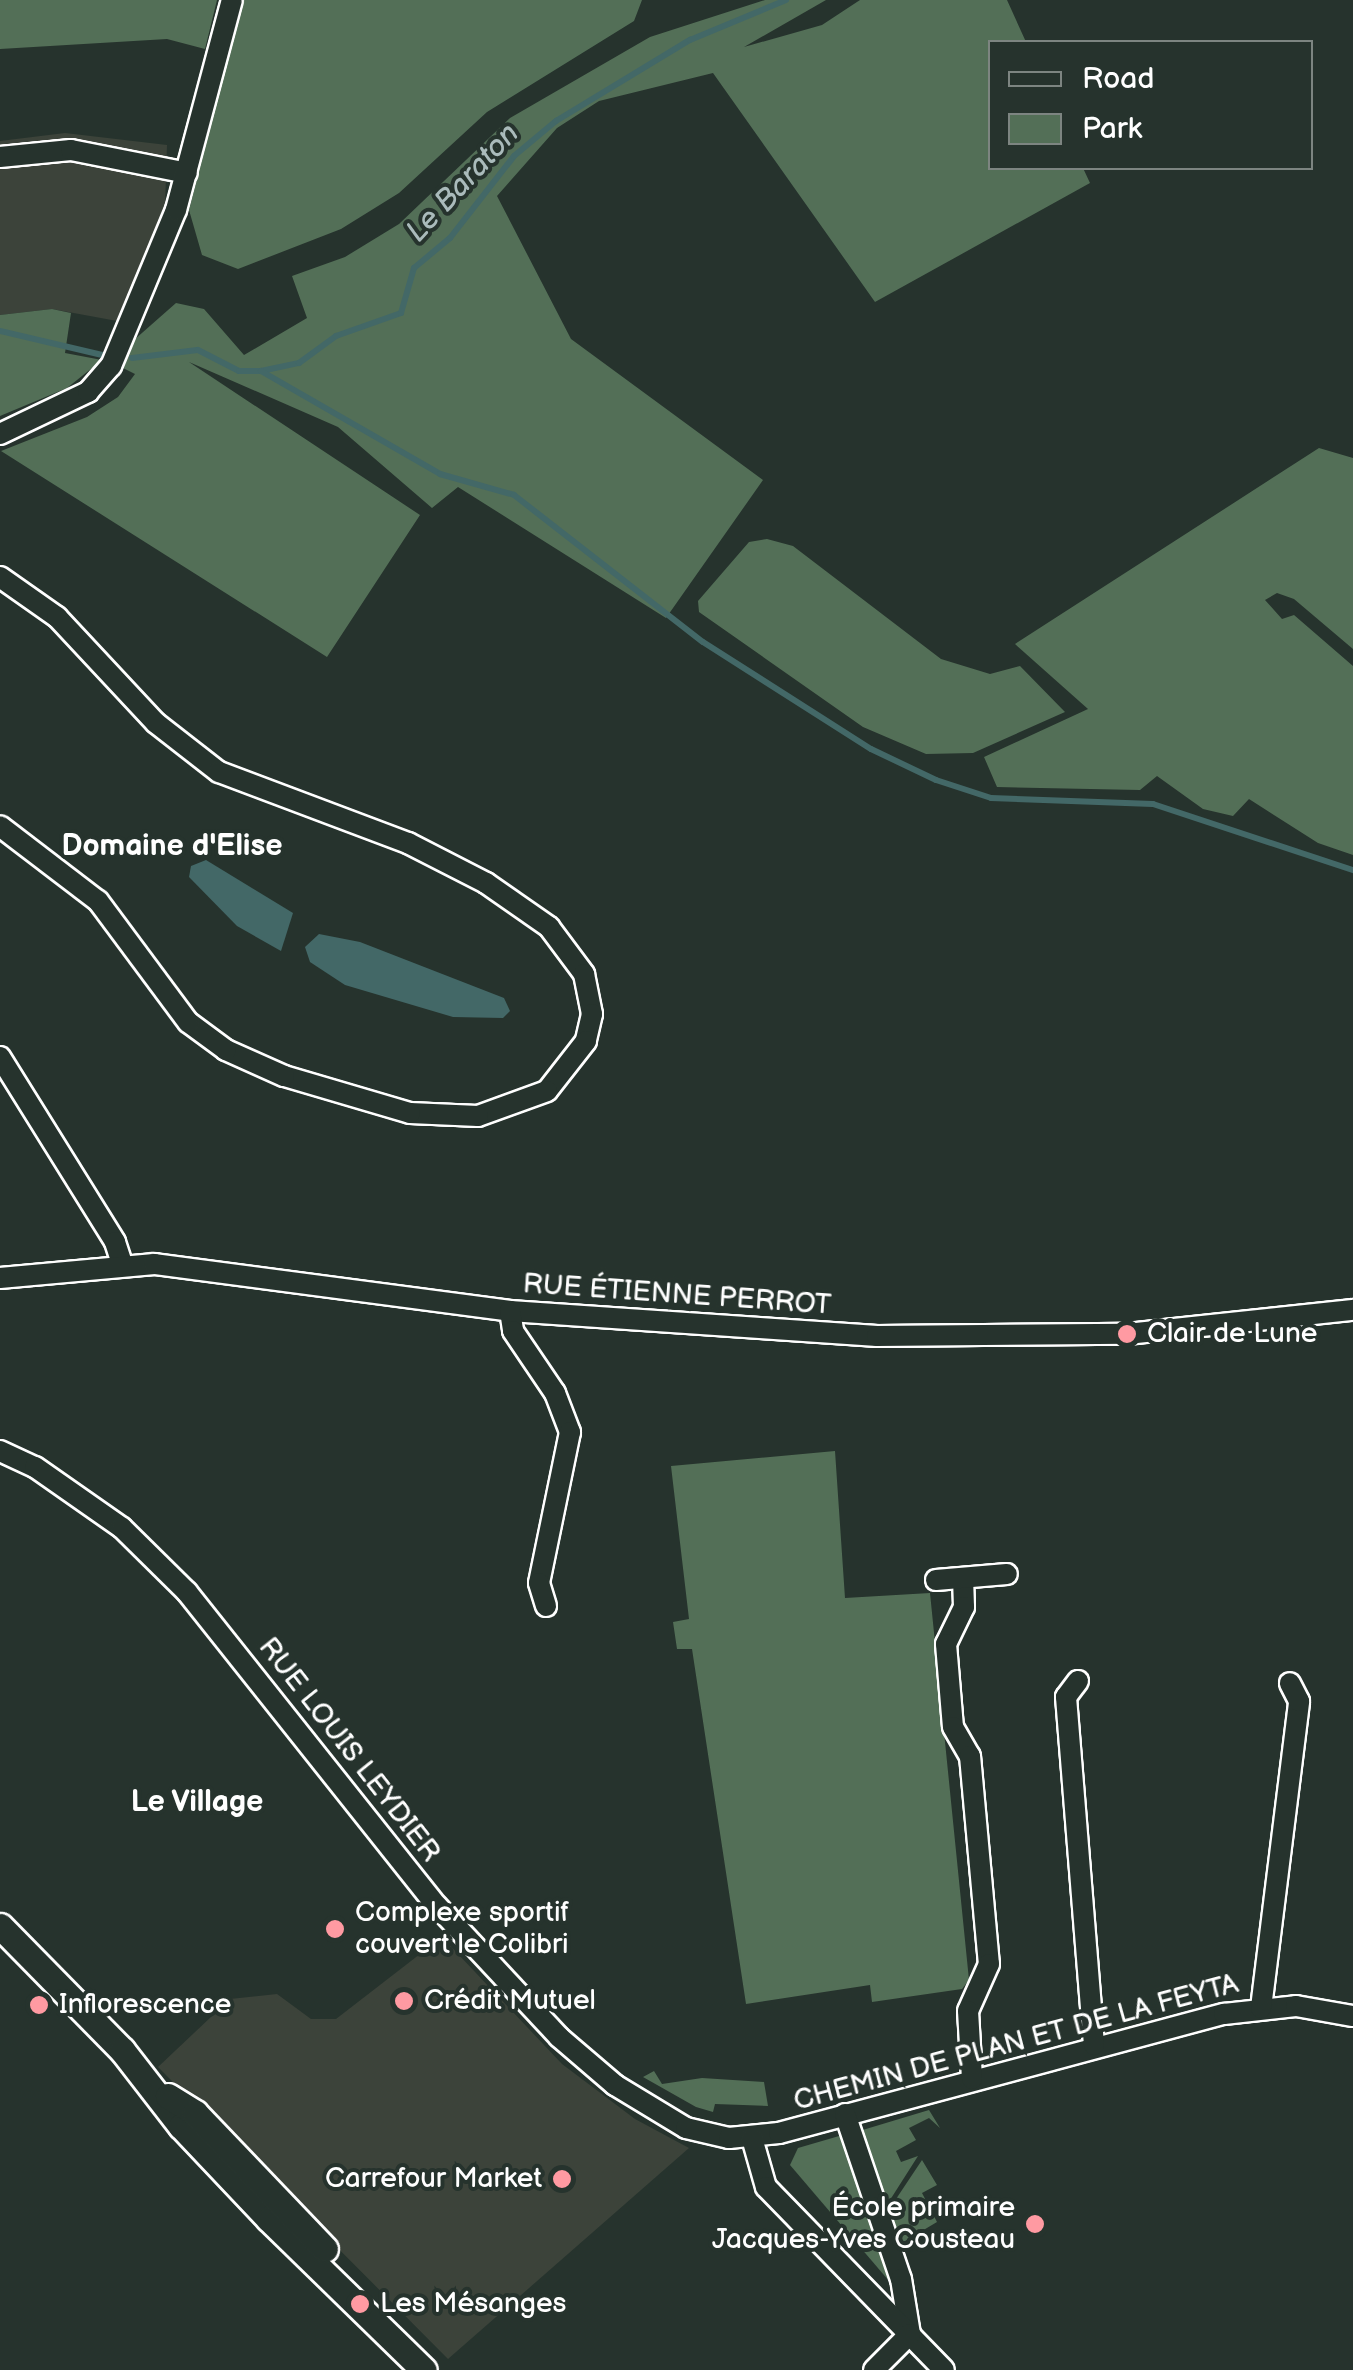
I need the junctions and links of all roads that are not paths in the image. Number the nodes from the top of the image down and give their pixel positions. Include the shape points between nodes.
1 (232, 0) edge
2 (0, 158) edge
3 (186, 173) junction
4 (0, 434) edge
5 (0, 577) edge
6 (0, 826) edge
7 (0, 1058) edge
8 (122, 1264) junction
9 (0, 1278) edge
10 (1353, 1310) edge
11 (510, 1311) junction
12 (0, 1451) edge
13 (1007, 1574) dead end
14 (963, 1578) junction
15 (936, 1580) dead end
16 (546, 1606) dead end
17 (1078, 1681) dead end
18 (1290, 1682) dead end
19 (0, 1926) edge
20 (1261, 2008) junction
21 (1353, 2016) edge
22 (1094, 2045) junction
23 (972, 2079) junction
24 (158, 2090) junction
25 (845, 2114) junction
26 (752, 2138) junction
27 (910, 2334) junction
28 (424, 2370) edge
29 (444, 2370) edge
30 (874, 2370) edge
31 (944, 2370) edge

1 - 3 street
2 - 3 street via 70,150
3 - 4 street via 105,376 72,402
5 - 6 street via 57,617 156,723 220,772 408,843 498,890 549,928 584,974 592,1014 586,1041 547,1091 478,1116 410,1113 284,1076 226,1050 188,1022 98,901
7 - 8 street via 115,1242
8 - 9 street, RUE ÉTIENNE PERROT
8 - 11 street, RUE ÉTIENNE PERROT
10 - 11 street, RUE ÉTIENNE PERROT via 1189,1330 953,1337
11 - 16 street via 513,1331 555,1393 570,1432 539,1583
12 - 26 street, RUE LOUIS LEYDIER via 36,1467 122,1528 187,1592 437,1906 559,2038 665,2118 718,2136
13 - 14 street
14 - 15 street
14 - 23 street via 964,1607 946,1644 954,1727 970,1756 989,1964 968,2011
17 - 22 street via 1066,1697
18 - 20 street via 1299,1702
19 - 24 main road
20 - 21 street, CHEMIN DE PLAN ET DE LA FEYTA
20 - 22 street, CHEMIN DE PLAN ET DE LA FEYTA
22 - 23 street, CHEMIN DE PLAN ET DE LA FEYTA
23 - 25 street, CHEMIN DE PLAN ET DE LA FEYTA
24 - 28 main road via 181,2126
24 - 29 main road via 195,2113
25 - 26 street, CHEMIN DE PLAN ET DE LA FEYTA
25 - 27 street via 901,2279
26 - 27 street via 766,2187
27 - 30 street
27 - 31 street

